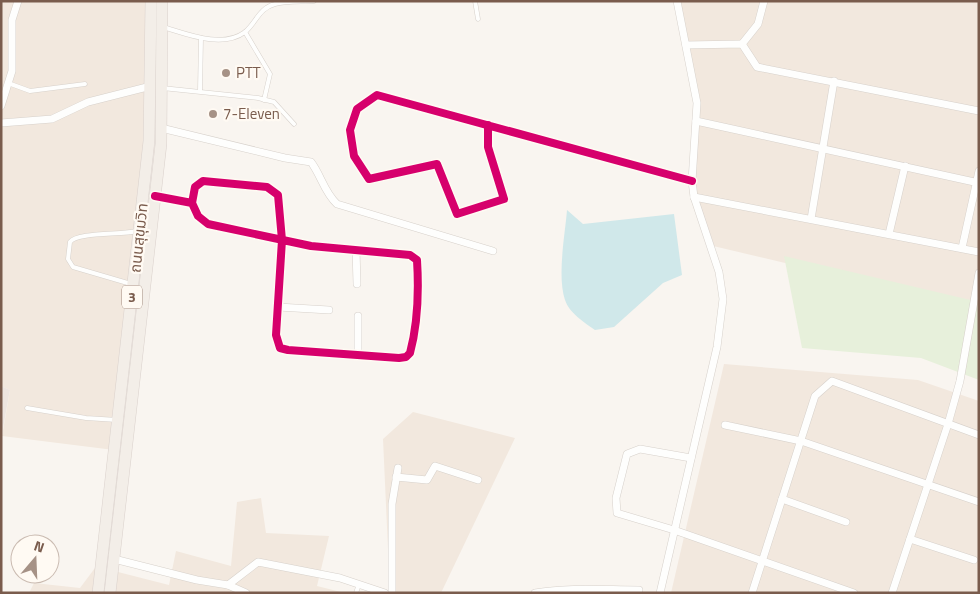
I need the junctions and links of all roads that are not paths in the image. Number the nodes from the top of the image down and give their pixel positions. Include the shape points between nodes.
1 (18, 1) edge
2 (151, 1) edge
3 (162, 1) edge
4 (314, 1) edge
5 (476, 1) edge
6 (677, 1) edge
7 (764, 1) edge
8 (478, 19) dead end
9 (163, 27) junction
10 (245, 32) junction
11 (201, 38) junction
12 (742, 44) junction
13 (686, 45) junction
14 (834, 81) junction
15 (8, 83) junction
16 (85, 84) dead end
17 (157, 87) junction
18 (200, 91) junction
19 (264, 100) junction
20 (1, 106) edge
21 (979, 111) edge
22 (696, 121) junction
23 (1, 124) edge
24 (294, 124) dead end
25 (488, 125) junction
26 (161, 128) junction
27 (824, 148) junction
28 (905, 166) junction
29 (979, 171) edge
30 (692, 180) junction
31 (978, 183) edge
32 (155, 196) junction
33 (694, 197) junction
34 (192, 203) junction
35 (811, 219) junction
36 (140, 230) junction
37 (889, 234) junction
38 (282, 240) junction
39 (962, 248) junction
40 (356, 250) junction
41 (493, 251) dead end
42 (979, 252) edge
43 (979, 273) edge
44 (357, 284) dead end
45 (134, 285) junction
46 (278, 307) junction
47 (329, 310) dead end
48 (358, 316) dead end
49 (358, 354) junction
50 (27, 408) dead end
51 (119, 420) junction
52 (948, 424) junction
53 (726, 425) dead end
54 (979, 435) edge
55 (801, 441) junction
56 (691, 458) junction
57 (398, 468) dead end
58 (396, 477) junction
59 (478, 480) dead end
60 (928, 486) junction
61 (782, 499) junction
62 (979, 502) edge
63 (846, 522) dead end
64 (674, 530) junction
65 (910, 539) junction
66 (114, 558) junction
67 (762, 560) junction
68 (974, 560) dead end
69 (359, 584) junction
70 (228, 585) junction
71 (639, 590) dead end
72 (586, 592) edge
73 (98, 593) edge
74 (110, 593) edge
75 (246, 593) edge
76 (356, 593) edge
77 (385, 593) edge
78 (392, 593) edge
79 (535, 593) edge
80 (660, 593) edge
81 (752, 593) edge
82 (854, 593) edge
83 (892, 593) edge

1 - 15 street via 12,20 12,71
2 - 17 main road, ถนนสุขุมวิท / 3
3 - 9 main road, ถนนสุขุมวิท / 3
4 - 10 lane via 275,4 260,12
5 - 8 lane
6 - 13 street
7 - 12 street via 758,24
9 - 11 lane
9 - 17 main road, ถนนสุขุมวิท / 3
10 - 11 lane via 230,39
10 - 19 lane via 270,74
11 - 18 lane
12 - 13 street
12 - 14 street via 757,67
13 - 22 street via 697,103
14 - 21 street
14 - 27 street
15 - 16 lane via 30,91
15 - 20 street
17 - 18 lane
17 - 23 street via 88,102 52,120
17 - 26 main road, ถนนสุขุมวิท / 3
17 - 36 main road, ถนนสุขุมวิท / 3
18 - 19 lane
19 - 24 lane via 274,102
22 - 27 street
22 - 30 street
25 - 25 street via 488,147 504,199 457,214 437,164 369,179 354,156 350,130 357,109 377,95
25 - 30 street
26 - 32 main road, ถนนสุขุมวิท / 3
26 - 41 street via 311,162 329,196 337,204
27 - 28 street
27 - 35 street
28 - 31 street
28 - 37 street
29 - 31 street
30 - 33 street
31 - 39 street
32 - 34 street
32 - 66 main road, ถนนสุขุมวิท / 3
33 - 35 street
33 - 56 street via 719,272 724,299 717,347
34 - 38 street via 198,216 208,224
34 - 38 street via 195,187 203,181 274,190 280,200
35 - 37 street
36 - 45 main road, ถนนสุขุมวิท / 3
36 - 45 lane via 123,235 78,236 70,242 68,259 73,267
37 - 39 street
38 - 40 street
38 - 46 street
39 - 42 street
40 - 44 street
40 - 49 street via 410,255 416,260 418,274 418,312 410,354 399,358
43 - 52 street via 960,381
45 - 51 main road, ถนนสุขุมวิท / 3
46 - 47 street
46 - 49 street via 276,342 280,348
48 - 49 street
50 - 51 lane
51 - 73 main road, ถนนสุขุมวิท / 3
52 - 54 street
52 - 55 street via 832,380 816,396
52 - 60 street
53 - 55 street
55 - 60 street
55 - 61 street
56 - 64 street
56 - 64 street via 640,449 627,454 616,498 617,513
57 - 58 street
58 - 59 street via 427,480 435,466
58 - 78 street via 392,504
60 - 62 street
60 - 65 street
61 - 63 street
61 - 67 street
64 - 67 street
64 - 80 street
65 - 68 street
65 - 83 street
66 - 70 street
66 - 74 main road, ถนนสุขุมวิท / 3
67 - 81 street
67 - 82 street
69 - 70 street via 258,562
69 - 76 lane
69 - 77 street
70 - 75 street
71 - 72 street
72 - 79 street via 569,589

